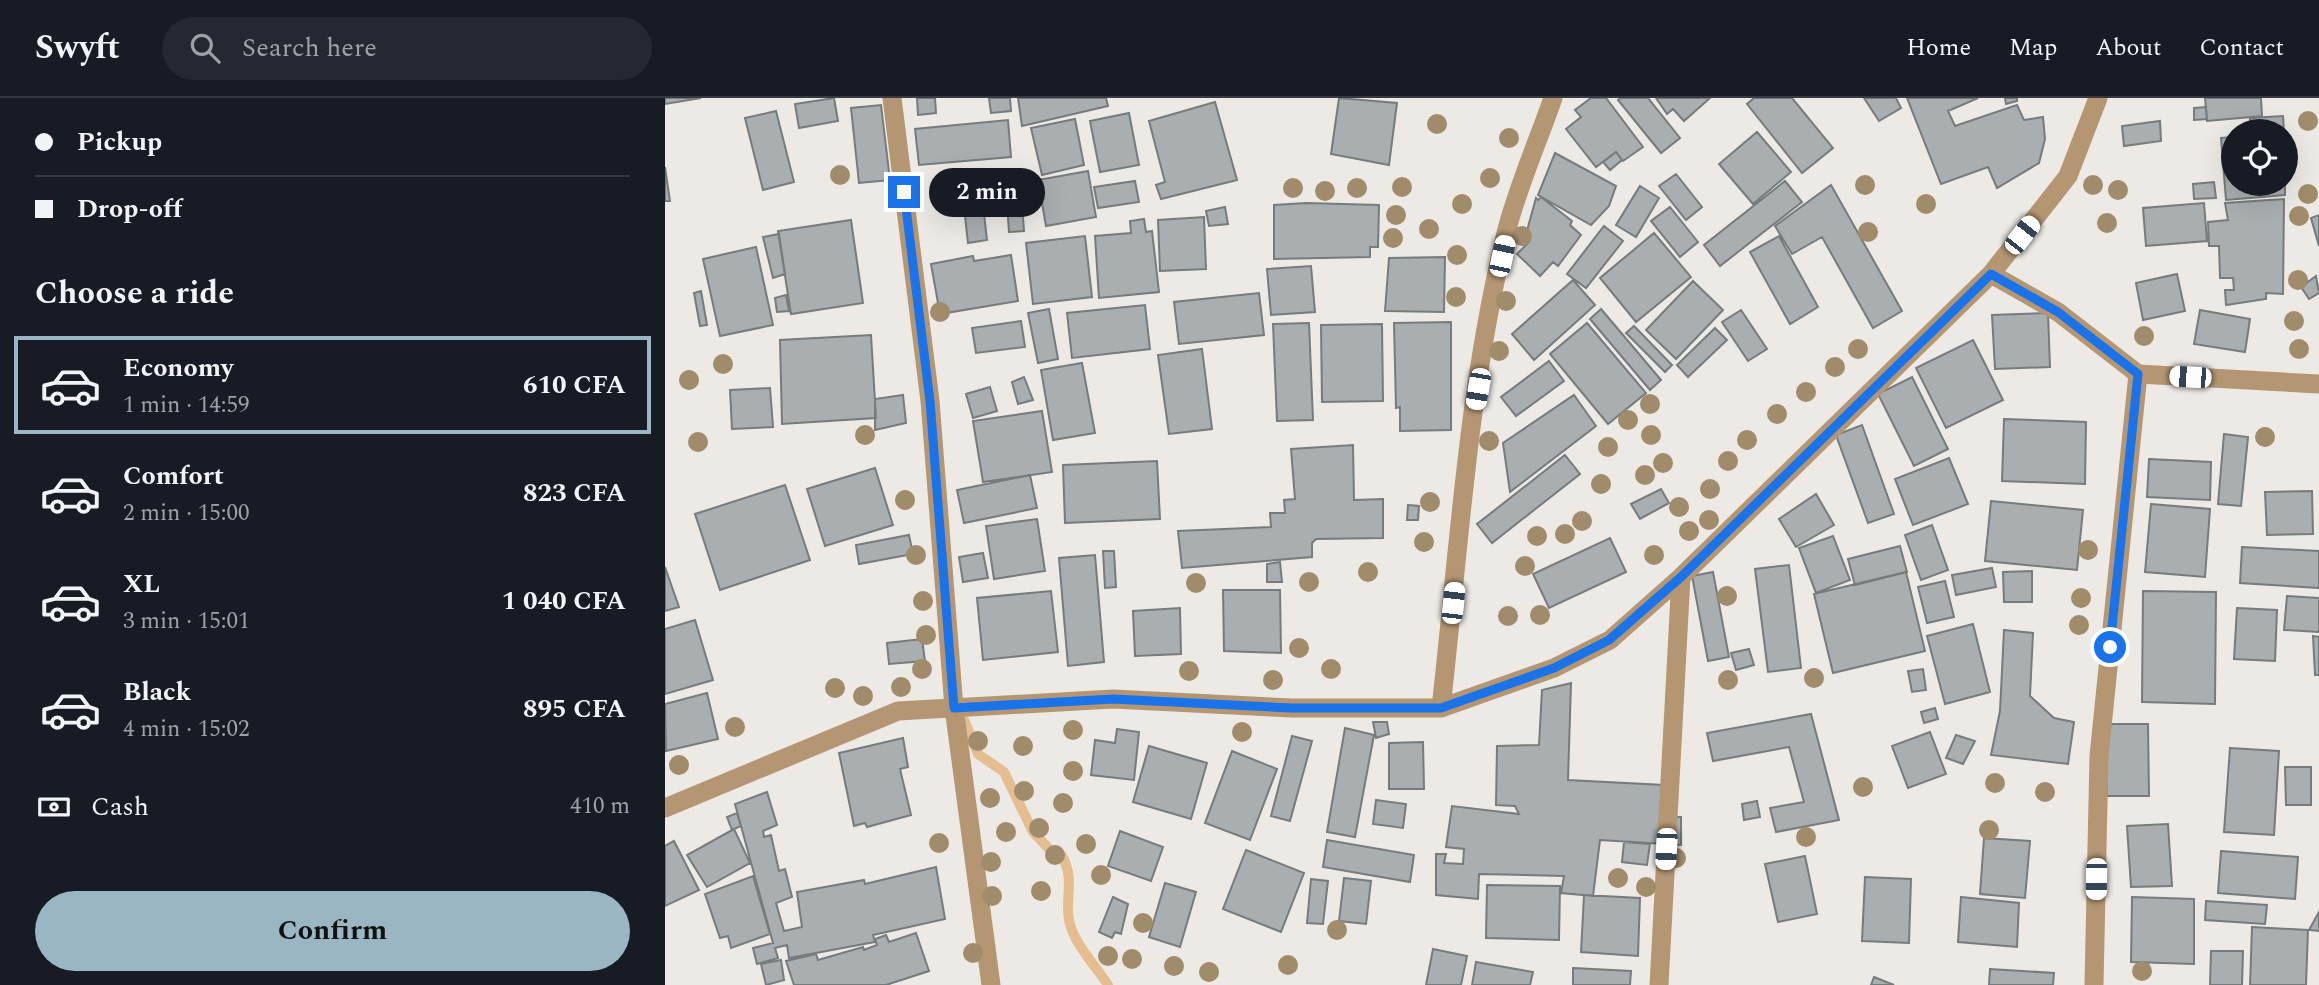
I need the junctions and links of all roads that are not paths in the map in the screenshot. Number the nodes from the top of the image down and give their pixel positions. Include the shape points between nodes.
1 (892, 98) edge
2 (1553, 98) edge
3 (2098, 98) edge
4 (1991, 274) junction
5 (2138, 374) junction
6 (2319, 384) edge
7 (1681, 577) junction
8 (954, 708) junction
9 (1441, 708) junction
10 (665, 808) edge
11 (991, 985) edge
12 (1659, 985) edge
13 (2094, 985) edge

1 - 8 street via 930,401
2 - 9 street via 1508,226 1502,256 1473,419
3 - 4 street via 2067,176
4 - 5 street via 2058,312
4 - 7 street
5 - 6 street
5 - 13 street via 2099,755
7 - 9 street via 1609,640 1554,668
7 - 12 street
8 - 9 street via 1113,699 1292,708
8 - 10 street via 898,711
8 - 11 street

